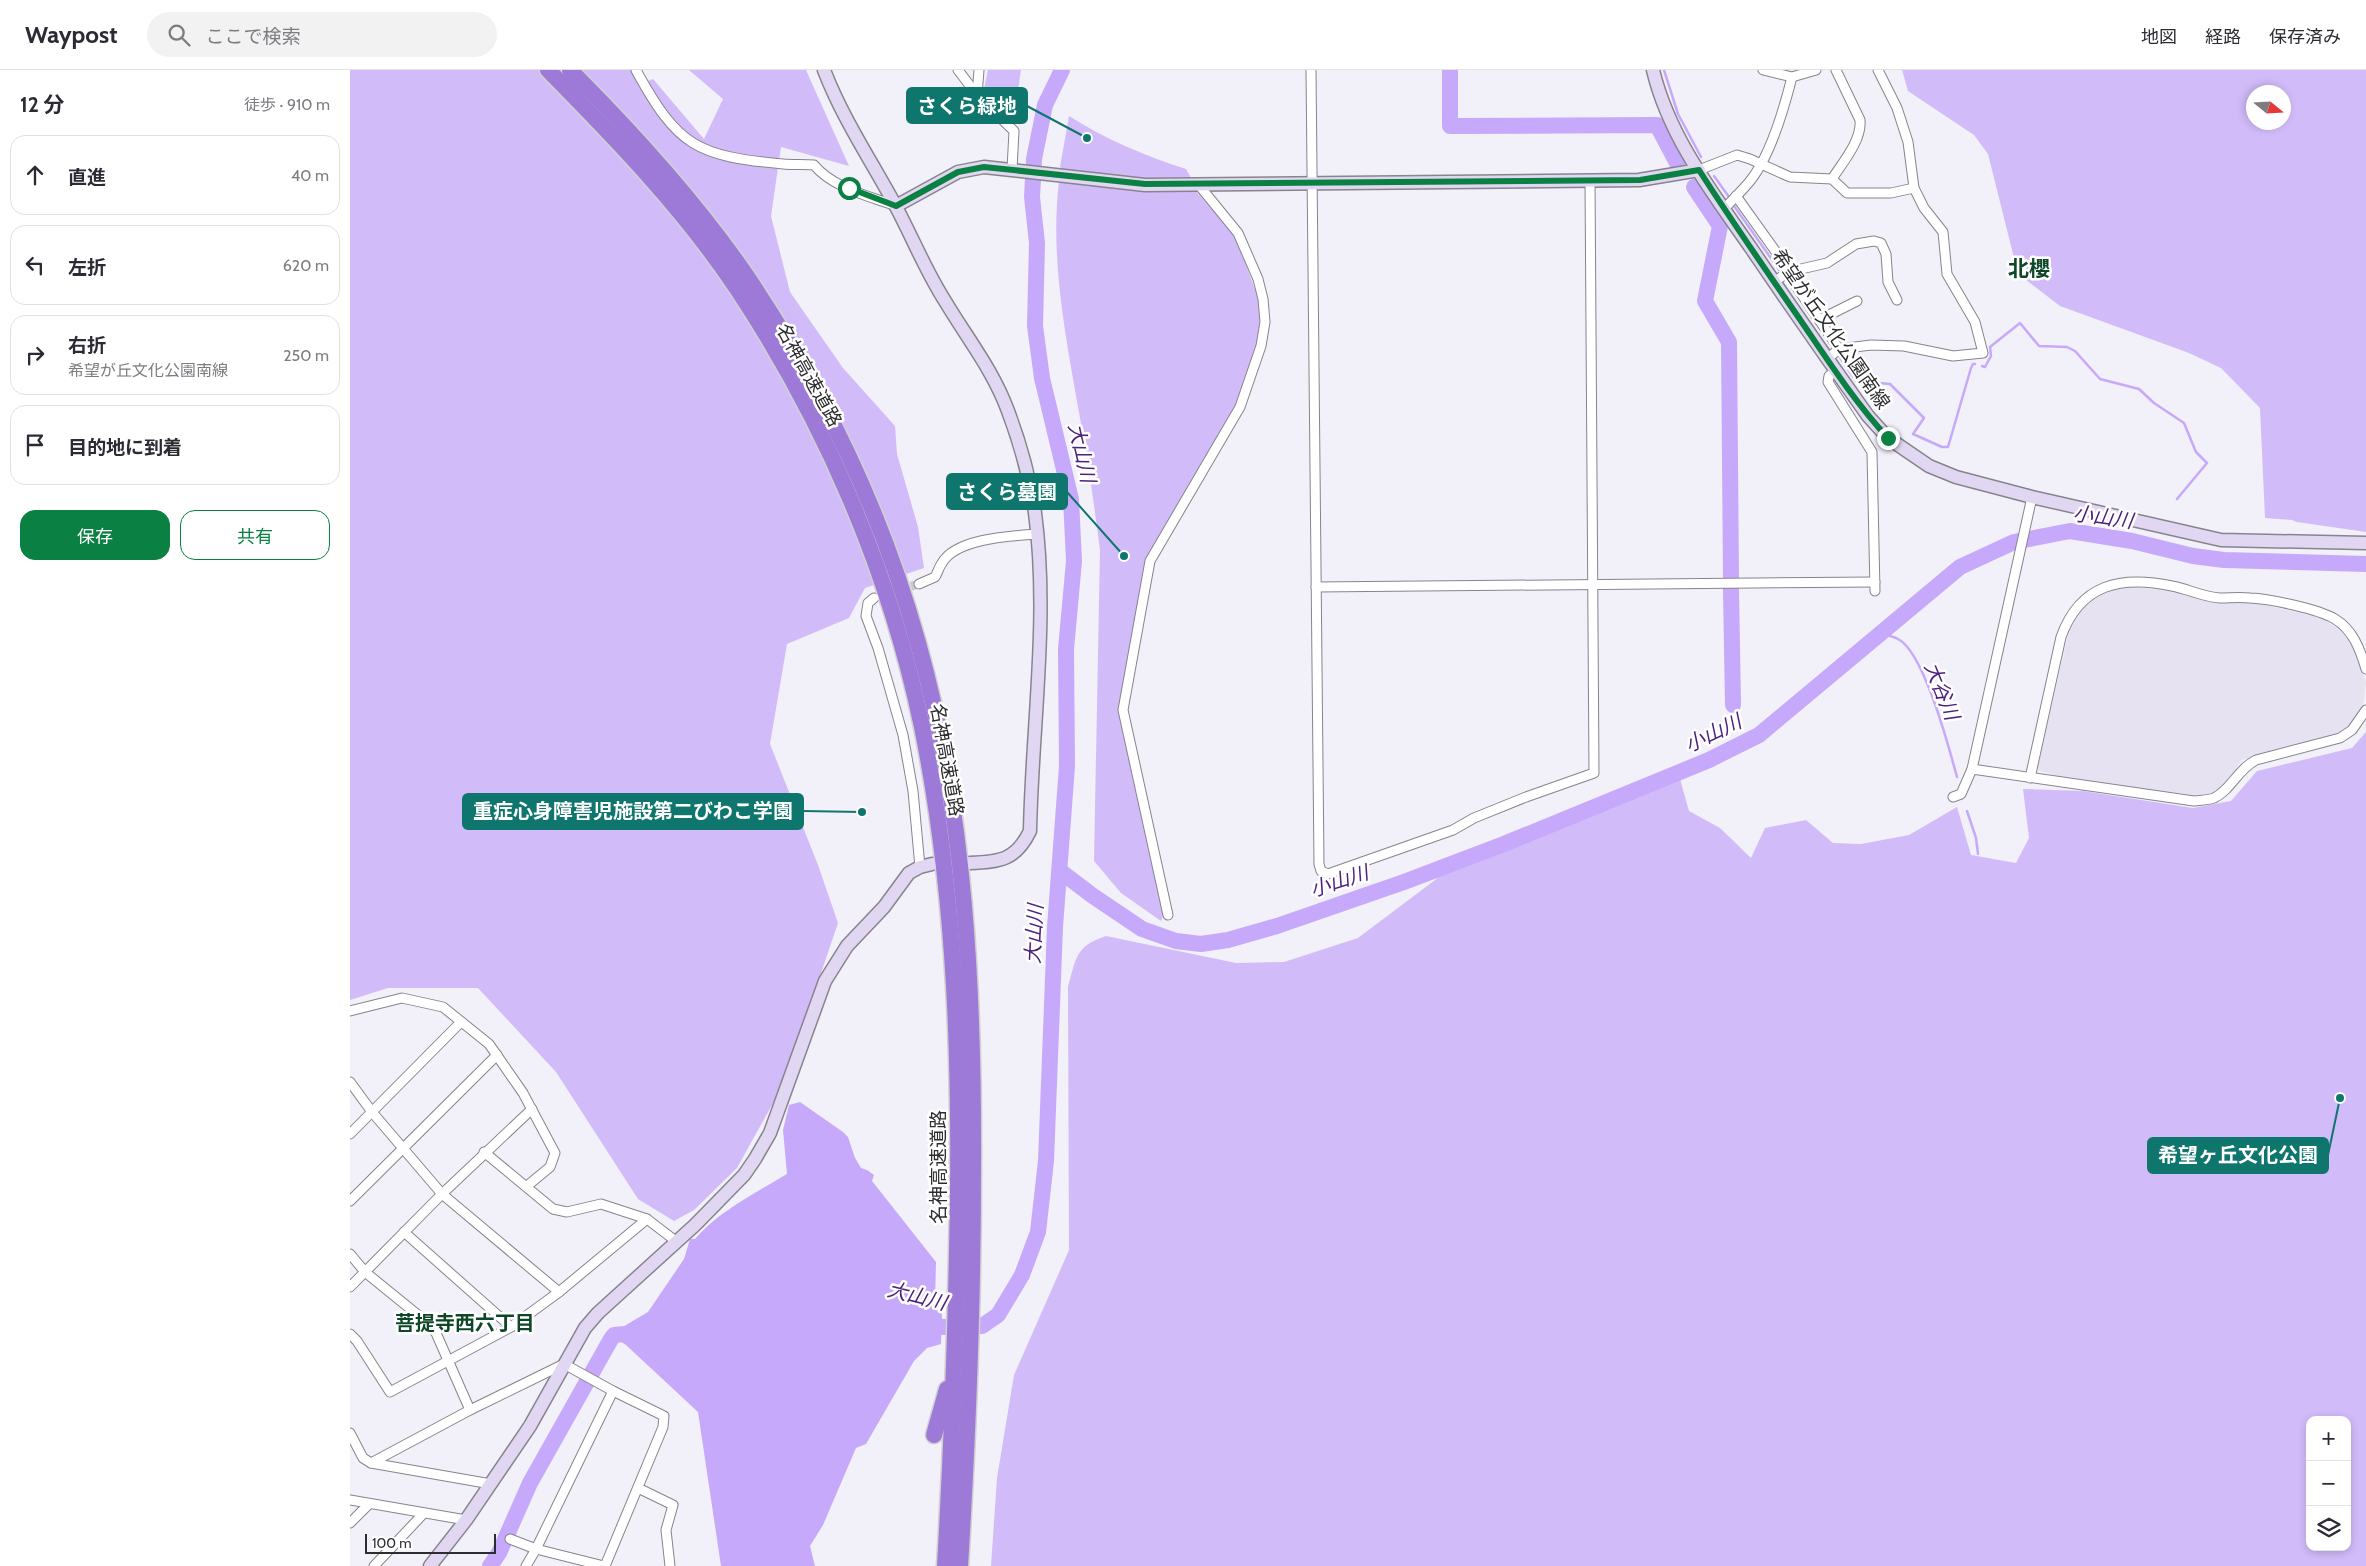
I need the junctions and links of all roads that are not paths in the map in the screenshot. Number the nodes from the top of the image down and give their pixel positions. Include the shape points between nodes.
1 (548, 70) edge
2 (570, 70) edge
3 (636, 70) edge
4 (824, 70) edge
5 (958, 70) edge
6 (979, 70) edge
7 (1312, 70) edge
8 (1653, 70) edge
9 (1763, 70) edge
10 (1816, 70) edge
11 (1836, 70) edge
12 (1878, 70) edge
13 (1792, 76) junction
14 (977, 95) junction
15 (1760, 164) junction
16 (1013, 169) junction
17 (1699, 170) junction
18 (1832, 179) junction
19 (1590, 180) junction
20 (1312, 183) junction
21 (1198, 184) junction
22 (1914, 188) junction
23 (1736, 196) junction
24 (896, 206) junction
25 (1724, 209) junction
26 (1788, 272) junction
27 (1774, 282) junction
28 (1897, 300) dead end
29 (1856, 301) dead end
30 (1819, 320) junction
31 (1839, 349) junction
32 (1827, 359) junction
33 (1836, 371) junction
34 (2032, 497) junction
35 (1037, 534) junction
36 (2366, 543) edge
37 (919, 584) tunnel mouth
38 (1593, 584) junction
39 (1316, 587) junction
40 (874, 598) dead end
41 (2366, 669) edge
42 (2366, 710) edge
43 (1972, 769) junction
44 (2030, 778) junction
45 (1953, 797) dead end
46 (970, 863) dead end
47 (926, 865) joint
48 (1168, 916) dead end
49 (350, 1011) edge
50 (461, 1022) junction
51 (497, 1055) junction
52 (350, 1082) edge
53 (532, 1109) junction
54 (372, 1112) junction
55 (350, 1134) edge
56 (404, 1149) junction
57 (484, 1152) junction
58 (527, 1186) junction
59 (442, 1194) junction
60 (350, 1201) edge
61 (647, 1219) junction
62 (404, 1232) junction
63 (677, 1242) junction
64 (350, 1254) edge
65 (365, 1272) junction
66 (350, 1287) edge
67 (559, 1292) junction
68 (964, 1310) junction
69 (511, 1327) junction
70 (350, 1334) edge
71 (963, 1344) junction
72 (449, 1361) junction
73 (564, 1364) junction
74 (613, 1391) junction
75 (470, 1410) junction
76 (968, 1432) junction
77 (350, 1433) edge
78 (934, 1435) dead end
79 (371, 1463) junction
80 (491, 1484) junction
81 (638, 1488) junction
82 (350, 1500) edge
83 (369, 1504) junction
84 (424, 1513) junction
85 (466, 1520) junction
86 (350, 1523) edge
87 (510, 1539) dead end
88 (536, 1549) junction
89 (374, 1566) edge
90 (430, 1566) edge
91 (526, 1566) edge
92 (604, 1566) edge
93 (670, 1566) edge
94 (945, 1566) edge
95 (960, 1566) edge
96 (969, 1566) edge

1 - 68 highway, 名神高速道路 via 654,181 736,288 809,412 859,520 884,587 922,724 948,904 958,1069
2 - 68 highway, 名神高速道路 via 665,172 748,278 824,405 874,514 899,582 937,722 964,911 973,1068
3 - 24 street via 663,116 679,135 695,146 722,156 747,160 814,165 823,176 837,183
4 - 24 street via 838,105
5 - 14 street
6 - 14 street
7 - 20 street
8 - 17 street, 希望が丘文化公園南線 via 1663,105 1681,144
9 - 13 street
10 - 13 street
11 - 18 street via 1861,126 1851,150
12 - 22 street via 1897,108 1908,142
13 - 15 street via 1785,104
14 - 16 street via 1014,131
15 - 17 street via 1737,156
15 - 18 street via 1790,177
15 - 23 street
16 - 21 street via 1145,184
16 - 24 street via 984,167 958,172
17 - 19 street via 1640,180
17 - 25 street, 希望が丘文化公園南線
18 - 22 street via 1847,194 1891,194
19 - 20 street
19 - 38 street
20 - 21 street
20 - 39 street
21 - 48 street via 1238,233 1258,279 1265,322 1261,346 1240,408 1150,561 1124,710
22 - 31 street via 1924,208 1943,232 1947,274 1976,322 1983,353 1953,356 1886,344
23 - 25 street
23 - 26 street
24 - 35 street via 944,301 982,357 1008,411 1026,469
25 - 27 street, 希望が丘文化公園南線
26 - 27 street
26 - 28 street via 1828,263 1856,244 1874,241 1881,243 1886,254 1888,282
26 - 30 street
27 - 32 street, 希望が丘文化公園南線
29 - 30 street
30 - 31 street
31 - 32 street
32 - 33 street, 希望が丘文化公園南線
33 - 34 street, 希望が丘文化公園南線 via 1868,416 1907,453 1956,477
33 - 38 street via 1829,376 1828,382 1872,452 1875,587
34 - 36 street, 希望が丘文化公園南線 via 2221,540
34 - 43 street
35 - 37 street via 989,537 971,543 948,556 935,577
35 - 46 street via 1039,632 1030,831 1024,843 1006,859
38 - 39 street
38 - 39 street via 1594,773 1526,797 1452,830 1328,874 1321,871 1319,864
40 - 47 street via 868,603 866,616 903,735
41 - 44 street via 2350,632 2322,612 2251,598 2206,596 2159,584 2126,582 2104,587 2084,598 2068,617
42 - 44 street via 2352,730 2340,738 2243,766 2224,791 2213,798 2194,801
43 - 44 street
43 - 45 street via 1961,794
47 - 63 street via 909,873 831,969 770,1133 744,1175
49 - 50 street via 402,998 443,1007
50 - 51 street via 489,1044
50 - 54 street
51 - 53 street
51 - 56 street
52 - 54 street
53 - 57 street
53 - 58 street via 555,1153 550,1167
54 - 55 street
54 - 56 street
56 - 59 street
56 - 60 street
57 - 58 street
57 - 59 street
58 - 61 street via 553,1209 567,1212 601,1204
59 - 62 street
59 - 67 street
61 - 63 street
61 - 67 street
62 - 65 street
62 - 69 street
63 - 73 street via 598,1312
64 - 65 street
65 - 66 street
65 - 72 street via 429,1324
67 - 69 street
68 - 71 highway, 名神高速道路
69 - 72 street
70 - 72 street via 390,1392
71 - 76 highway, 名神高速道路
71 - 78 highway
71 - 94 highway, 名神高速道路
72 - 75 street
73 - 74 street
73 - 75 street
73 - 80 street via 530,1426
74 - 81 street via 664,1416 663,1427
74 - 88 street
75 - 79 street
76 - 95 highway, 名神高速道路
76 - 96 highway
77 - 79 street via 363,1458
79 - 80 street
80 - 85 street
81 - 92 street
81 - 93 street via 673,1506 666,1530
82 - 83 street
83 - 84 street
83 - 86 street
84 - 85 street
84 - 89 street
85 - 90 street
87 - 88 street
88 - 91 street
88 - 92 street

